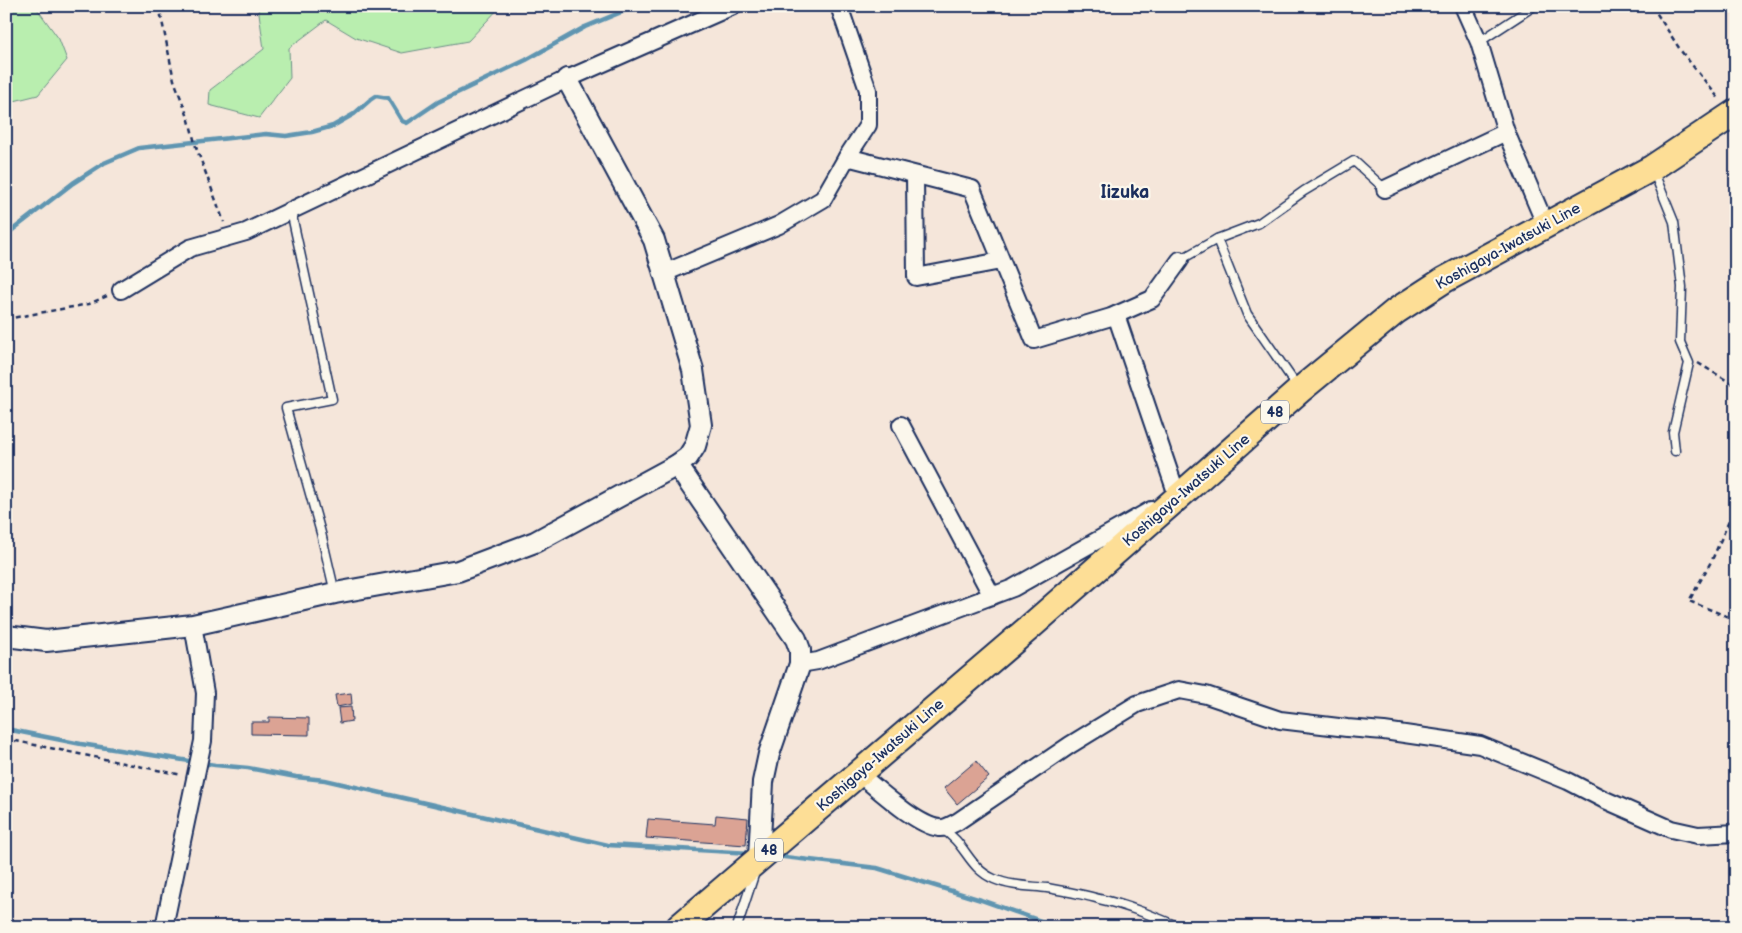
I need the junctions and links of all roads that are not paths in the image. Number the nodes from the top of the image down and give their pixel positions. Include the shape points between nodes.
1 (733, 6) edge
2 (839, 6) edge
3 (1463, 6) edge
4 (1534, 6) edge
5 (1479, 42) junction
6 (567, 79) junction
7 (1734, 114) edge
8 (1506, 132) junction
9 (847, 157) junction
10 (1652, 168) junction
11 (915, 174) junction
12 (1385, 190) joint
13 (291, 211) junction
14 (1546, 226) junction
15 (1217, 239) junction
16 (1180, 260) joint
17 (1001, 261) junction
18 (664, 273) junction
19 (121, 290) road end
20 (1116, 315) junction
21 (1300, 390) junction
22 (901, 425) dead end
23 (1675, 451) dead end
24 (676, 465) junction
25 (1181, 493) junction
26 (335, 592) junction
27 (992, 596) junction
28 (193, 625) junction
29 (6, 636) edge
30 (800, 664) junction
31 (859, 774) junction
32 (941, 828) junction
33 (1736, 833) edge
34 (759, 858) junction
35 (164, 927) edge
36 (679, 927) edge
37 (737, 927) edge
38 (1179, 927) edge

1 - 6 street
2 - 9 street via 868,90 868,125
3 - 5 street
4 - 5 lane
5 - 8 street
6 - 13 street
6 - 18 street via 654,240
7 - 10 main road, Koshigaya-Iwatsuki Line / 48
8 - 12 street
8 - 14 street
9 - 11 street
9 - 18 street via 823,199 779,226
10 - 14 main road, Koshigaya-Iwatsuki Line / 48
10 - 23 lane via 1674,222 1682,287 1680,342 1689,364 1673,432
11 - 17 street via 972,189
11 - 17 street via 916,277
12 - 15 lane via 1354,161 1259,223
13 - 19 street via 246,232 190,248
13 - 26 lane via 332,399 286,408
14 - 21 main road, Koshigaya-Iwatsuki Line / 48 via 1444,280 1404,306
15 - 16 lane
15 - 21 lane via 1247,314
16 - 20 street via 1152,299
17 - 20 street via 1034,340
18 - 24 street via 693,370 701,425 695,446 688,457
20 - 25 street
21 - 25 main road, Koshigaya-Iwatsuki Line / 48
22 - 27 street
24 - 26 street via 527,546 458,571
24 - 30 street via 796,639
25 - 27 street via 1013,588
25 - 31 main road, Koshigaya-Iwatsuki Line / 48
26 - 28 street
27 - 30 street via 818,661
28 - 29 street via 46,641
28 - 35 street via 205,693 203,741
30 - 34 street via 769,754 763,782
31 - 32 street via 913,817
31 - 34 main road, Koshigaya-Iwatsuki Line / 48
32 - 33 street via 957,822 1137,704 1180,690 1206,695 1280,720 1480,746 1568,781 1671,830 1698,835
32 - 38 lane via 954,836 979,870 995,879 1019,886 1099,898
34 - 36 main road, Koshigaya-Iwatsuki Line / 48
34 - 37 lane

